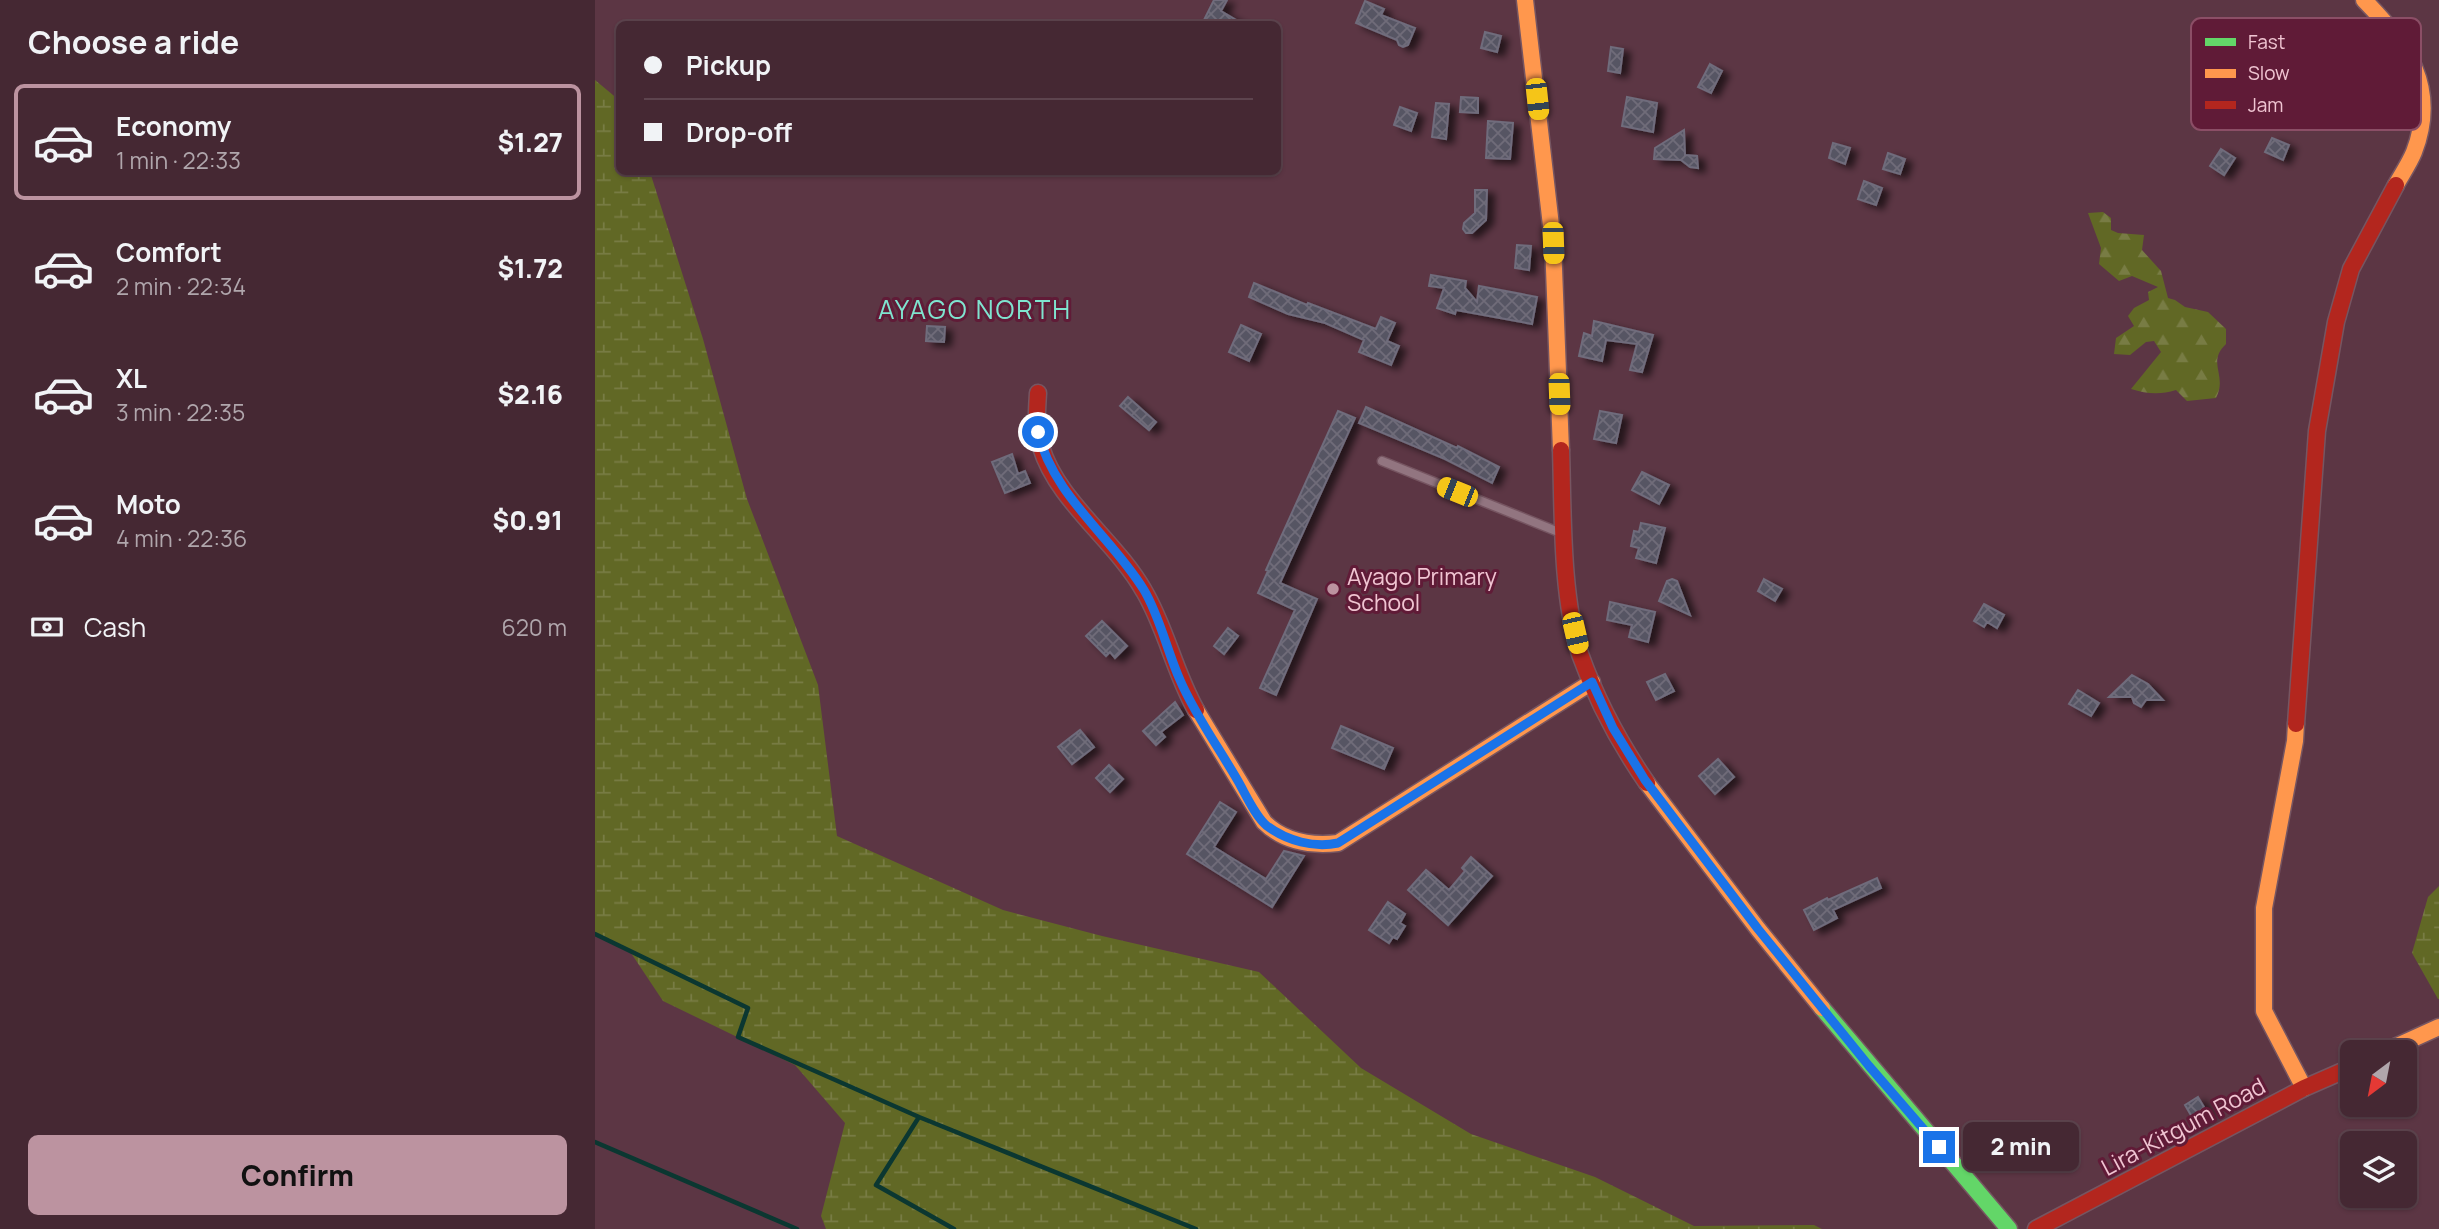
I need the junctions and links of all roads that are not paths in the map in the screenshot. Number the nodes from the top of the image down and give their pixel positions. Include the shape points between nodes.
1 (1525, 0) edge
2 (2364, 0) edge
3 (2381, 18) edge
4 (2421, 87) edge
5 (2421, 128) edge
6 (2421, 130) edge
7 (1038, 393) dead end
8 (1382, 461) dead end
9 (1563, 534) junction
10 (1592, 682) junction
11 (2439, 1027) edge
12 (2410, 1040) edge
13 (2340, 1072) edge
14 (2304, 1088) junction
15 (2009, 1229) edge
16 (2036, 1229) edge

1 - 9 street via 1553,243
2 - 3 street
4 - 5 street
6 - 14 street via 2414,152 2351,269 2336,322 2317,431 2295,741 2265,908 2264,1011
7 - 10 street via 1043,455 1145,593 1180,681 1265,825 1282,835 1324,846 1338,843
8 - 9 lane
9 - 10 street via 1571,613
10 - 15 street via 1645,780 1750,918
11 - 12 street
13 - 14 street, Lira-Kitgum Road
14 - 16 street, Lira-Kitgum Road

